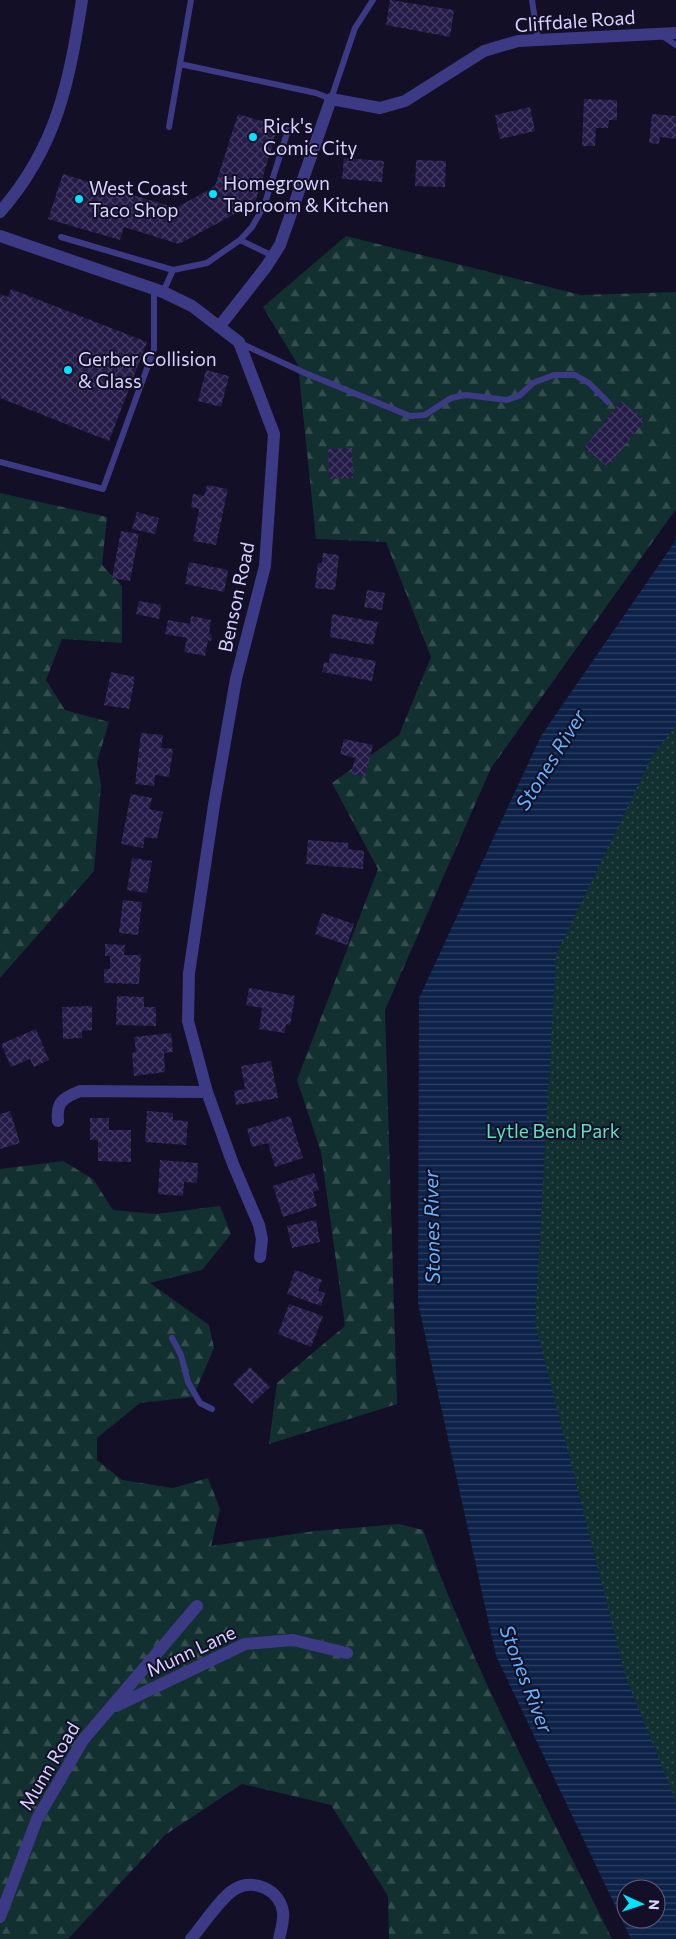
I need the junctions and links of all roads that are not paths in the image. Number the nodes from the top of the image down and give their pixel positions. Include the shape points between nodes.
1 (82, 0) edge
2 (191, 0) edge
3 (373, 0) edge
4 (532, 0) edge
5 (660, 34) junction
6 (676, 34) edge
7 (538, 40) junction
8 (676, 45) edge
9 (180, 64) junction
10 (331, 99) junction
11 (168, 127) dead end
12 (288, 130) dead end
13 (0, 212) edge
14 (0, 236) edge
15 (61, 237) dead end
16 (240, 240) junction
17 (273, 256) junction
18 (173, 270) junction
19 (158, 291) junction
20 (219, 327) junction
21 (239, 342) junction
22 (608, 402) dead end
23 (0, 462) edge
24 (207, 1092) junction
25 (58, 1121) dead end
26 (260, 1257) dead end
27 (172, 1338) dead end
28 (212, 1409) dead end
29 (197, 1606) dead end
30 (347, 1653) dead end
31 (112, 1708) junction
32 (0, 1917) edge
33 (191, 1939) edge
34 (279, 1939) edge

1 - 13 street via 76,42 48,141 31,173
2 - 9 lane
3 - 10 lane via 356,28
4 - 7 lane
5 - 6 street, Cliffdale Road
5 - 7 street, Cliffdale Road
5 - 8 lane
7 - 10 street, Cliffdale Road via 518,41 484,50 405,101 380,108
9 - 10 lane
9 - 11 lane
10 - 17 street
12 - 16 lane via 264,206
14 - 19 street
15 - 18 lane
16 - 17 lane
16 - 18 lane via 207,263
17 - 20 street
18 - 19 lane
19 - 20 street via 192,306
19 - 23 lane via 154,349 102,489
20 - 21 street
21 - 22 lane via 410,416 424,415 451,398 466,395 507,400 518,396 533,382 554,375 575,375
21 - 24 street, Benson Road via 274,434 266,566 235,688 189,973 188,1021
24 - 25 street via 80,1091 59,1104 56,1110
24 - 26 street, Benson Road via 259,1225 262,1239
27 - 28 lane via 181,1355 188,1382 200,1403
29 - 31 street, Munn Road
30 - 31 street, Munn Lane via 293,1640 245,1644
31 - 32 street, Munn Road via 83,1740 37,1819
33 - 34 street via 233,1890 251,1885 269,1890 281,1904 283,1918

